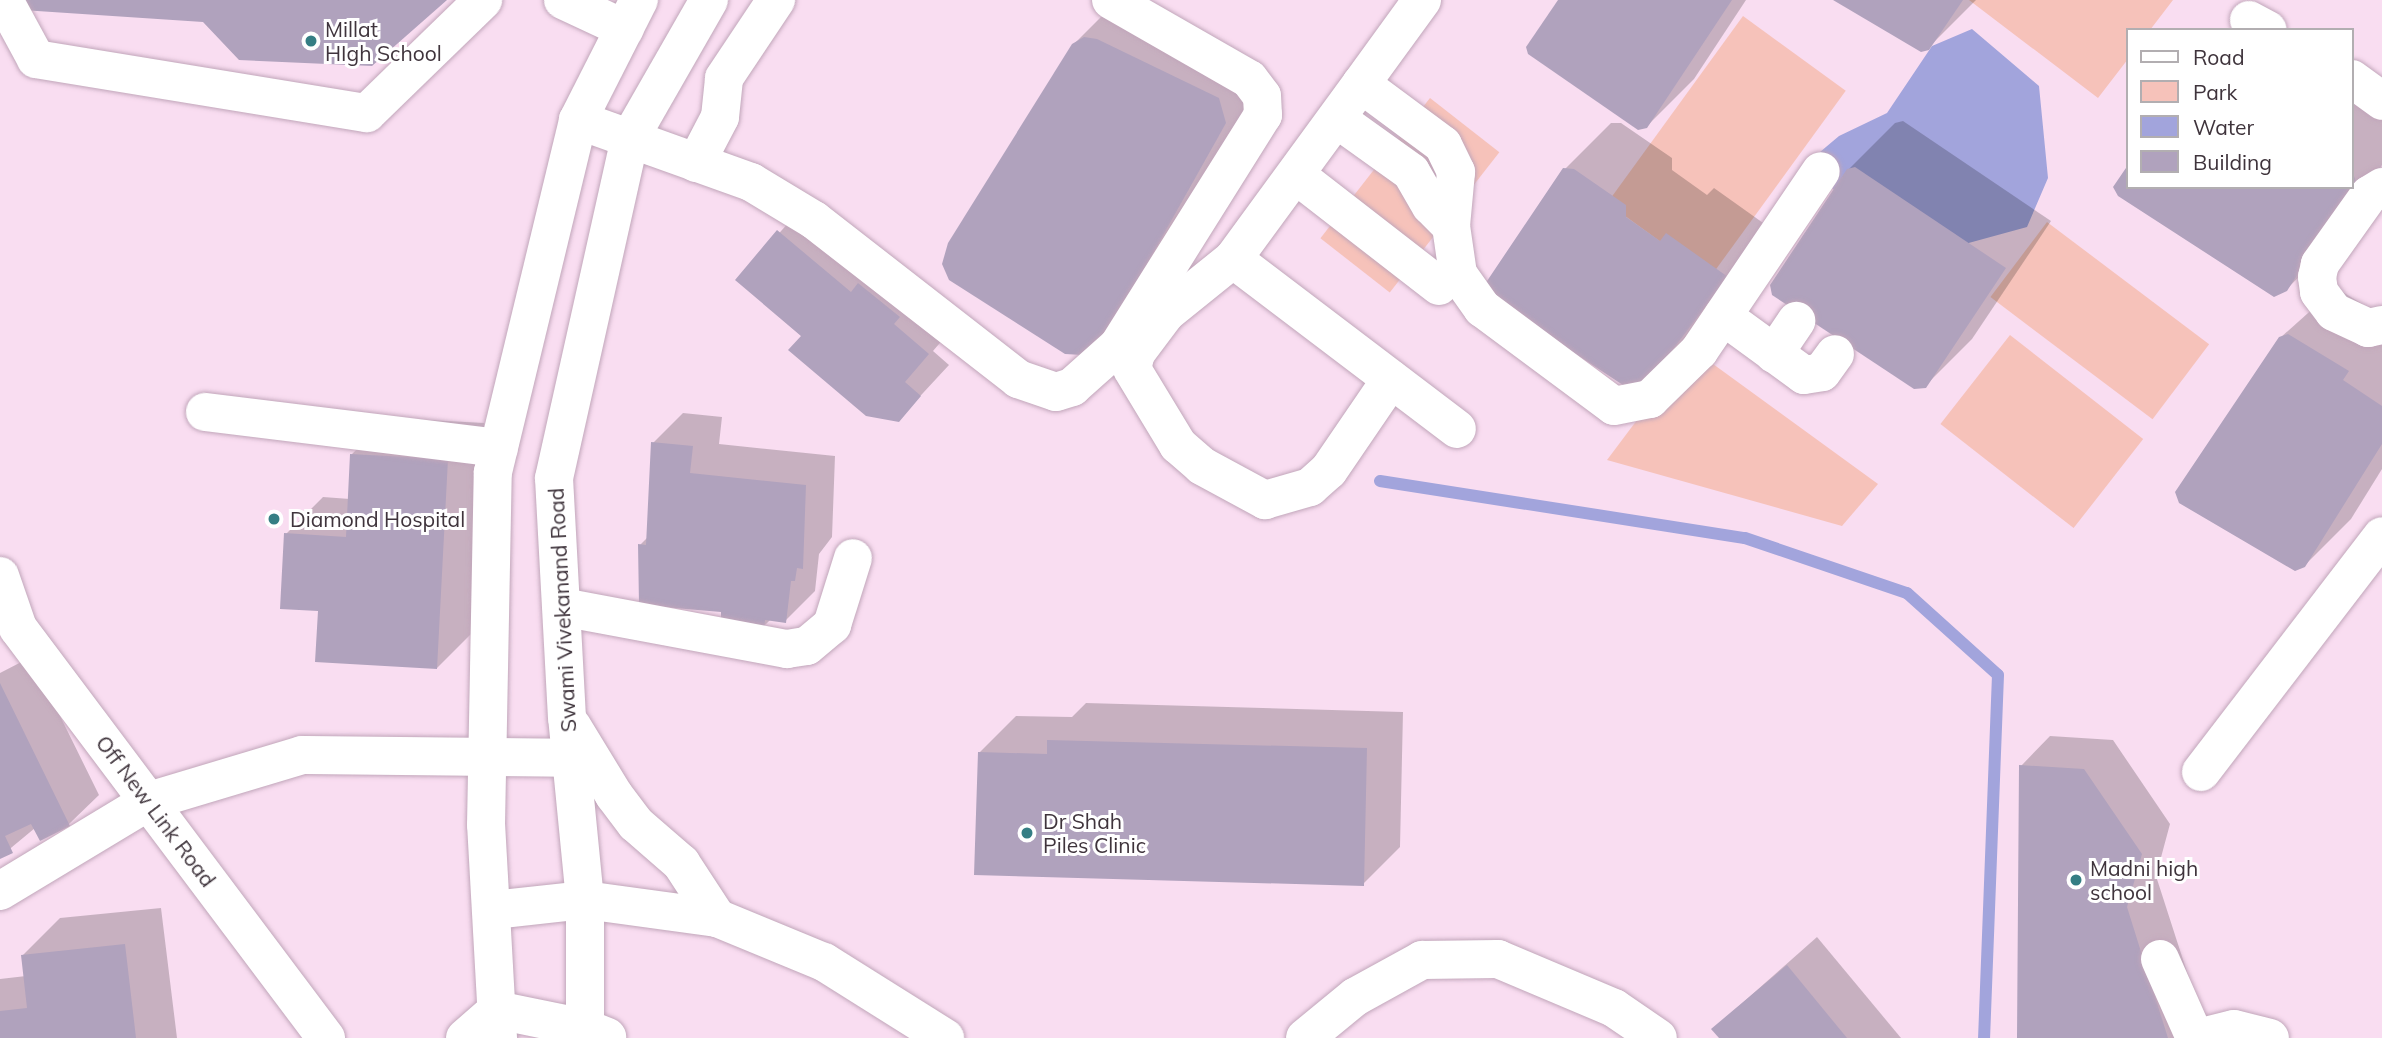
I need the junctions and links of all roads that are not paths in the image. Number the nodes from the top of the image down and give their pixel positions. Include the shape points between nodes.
1 (4, 0) edge
2 (483, 0) edge
3 (563, 0) edge
4 (709, 0) edge
5 (776, 0) edge
6 (1111, 0) edge
7 (1422, 0) edge
8 (632, 14) edge
9 (2354, 80) edge
10 (1362, 84) junction
11 (2382, 101) edge
12 (1337, 119) junction
13 (578, 120) junction
14 (630, 138) junction
15 (696, 163) junction
16 (1821, 171) dead end
17 (1296, 175) junction
18 (2382, 187) edge
19 (1451, 226) junction
20 (1233, 258) junction
21 (1439, 286) dead end
22 (1723, 316) junction
23 (1796, 321) dead end
24 (2382, 325) edge
25 (1774, 354) junction
26 (1835, 354) dead end
27 (1391, 379) junction
28 (205, 412) dead end
29 (1457, 429) dead end
30 (499, 448) junction
31 (2382, 536) edge
32 (853, 558) dead end
33 (0, 576) edge
34 (562, 607) junction
35 (9, 632) edge
36 (567, 718) junction
37 (488, 755) junction
38 (571, 758) junction
39 (2201, 772) dead end
40 (149, 801) junction
41 (0, 891) edge
42 (585, 900) junction
43 (494, 911) junction
44 (717, 918) junction
45 (2160, 960) dead end
46 (497, 1024) edge
47 (593, 1035) edge
48 (326, 1038) edge
49 (466, 1038) edge
50 (945, 1038) edge
51 (1305, 1038) edge
52 (1658, 1038) edge
53 (2196, 1038) edge
54 (2270, 1038) edge

1 - 2 street via 36,59 368,113
3 - 8 street
4 - 14 street, Swami Vivekanand Road
5 - 15 street via 724,78 720,117
6 - 15 street via 1250,79 1262,96 1263,116 1118,346 1072,387 1056,392 1018,379 814,220 751,183
7 - 10 street
8 - 13 street
9 - 11 street
10 - 12 street
10 - 19 street via 1443,145 1455,172
12 - 17 street
12 - 19 street via 1411,172 1431,206
13 - 14 street
13 - 30 street
14 - 15 street
14 - 34 street, Swami Vivekanand Road via 554,478
16 - 22 street
17 - 20 street
17 - 21 street
18 - 24 street via 2369,195 2320,264 2317,277 2319,292 2334,312 2368,328
19 - 22 street via 1458,274 1482,308 1614,405 1650,399 1699,351
20 - 27 street
20 - 27 street via 1166,313 1136,353 1132,369 1178,445 1202,466 1265,500 1310,487 1329,470
22 - 25 street
23 - 25 street
25 - 26 street via 1814,377
27 - 29 street
28 - 30 street
30 - 37 street via 493,472
31 - 39 street
32 - 34 street via 832,625 822,638 807,646 787,649
33 - 35 street, Off New Link Road
34 - 36 street, Swami Vivekanand Road
35 - 40 street, Off New Link Road
36 - 38 street, Swami Vivekanand Road
36 - 44 street via 614,796 636,824 681,863
37 - 38 street
37 - 40 street via 302,755
37 - 43 street via 486,825
38 - 42 street, Swami Vivekanand Road
40 - 41 street
40 - 48 street, Off New Link Road
42 - 43 street
42 - 44 street
42 - 47 street, Swami Vivekanand Road
43 - 46 street
44 - 50 street via 824,962
45 - 53 street
46 - 47 street
46 - 49 street
51 - 52 street via 1355,997 1422,960 1498,960 1614,1008
53 - 54 street via 2234,1029

